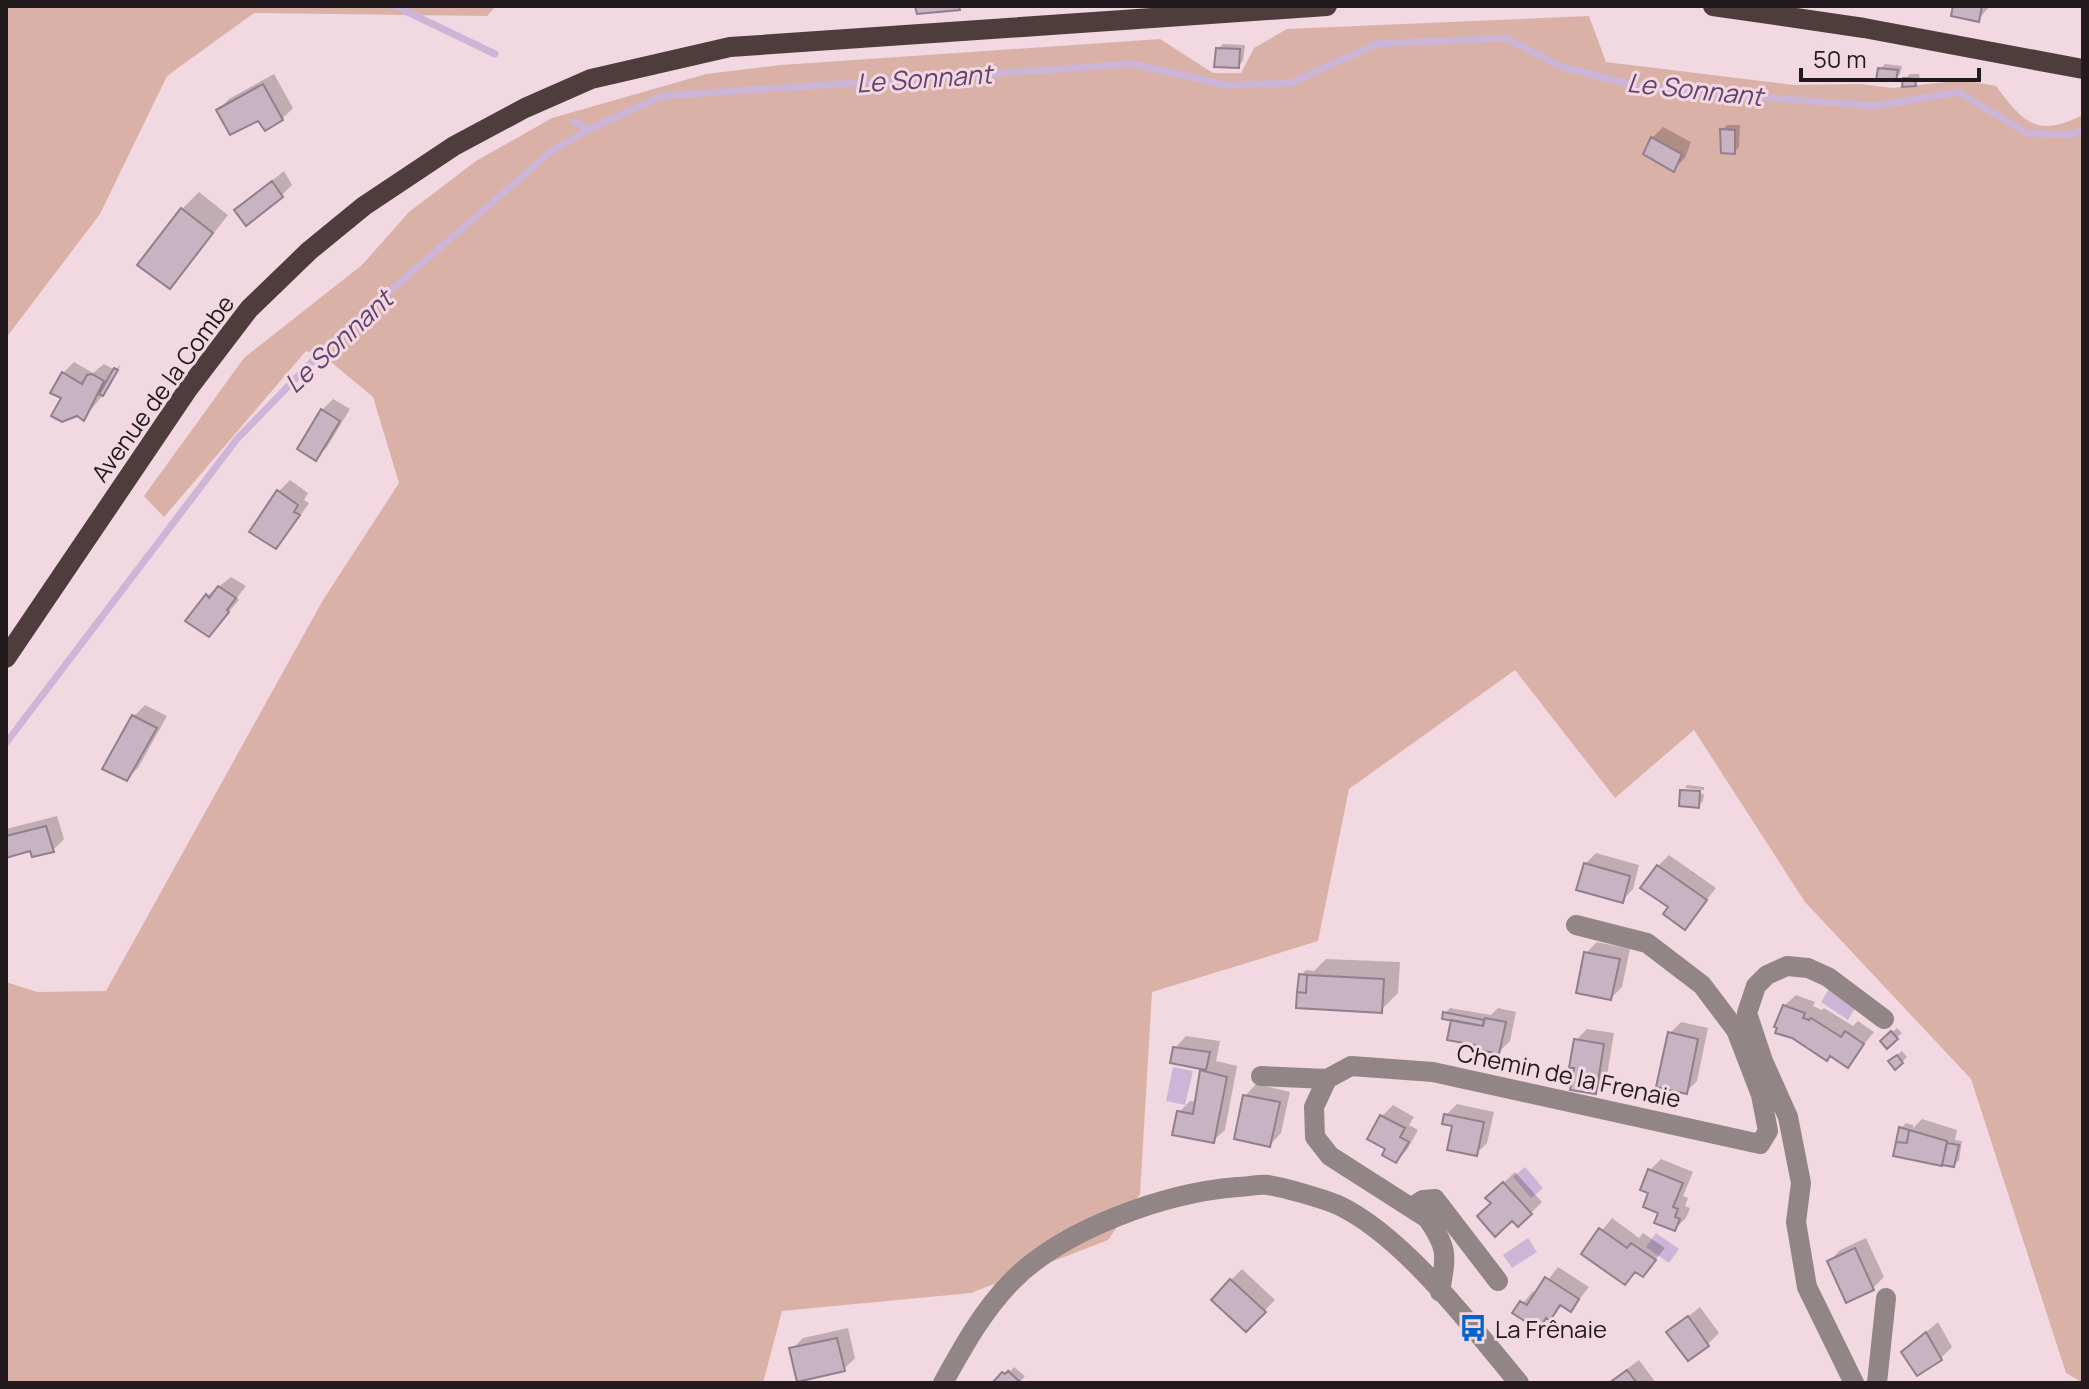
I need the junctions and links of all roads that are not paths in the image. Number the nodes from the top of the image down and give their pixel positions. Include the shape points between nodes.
1 (1327, 6) edge
2 (1713, 6) edge
3 (2083, 69) edge
4 (6, 658) edge
5 (1576, 925) dead end
6 (1884, 1019) dead end
7 (1261, 1076) dead end
8 (1327, 1079) junction
9 (1412, 1207) junction
10 (1498, 1281) dead end
11 (1440, 1292) junction
12 (1886, 1298) dead end
13 (943, 1383) edge
14 (1519, 1383) edge
15 (1854, 1383) edge
16 (1877, 1383) edge

1 - 4 main road, Avenue de la Combe via 730,47 591,79 525,108 454,146 364,206 249,309 188,389
2 - 3 main road
5 - 8 street, Chemin de la Frenaie via 1647,943 1702,985 1736,1030 1761,1095 1768,1131 1760,1144 1433,1072 1351,1066
6 - 15 street via 1828,977 1787,966 1756,986 1747,1013 1788,1117 1801,1183 1796,1222 1807,1287
7 - 8 street
8 - 9 street via 1314,1107 1315,1137 1330,1156
9 - 10 street via 1435,1199
9 - 11 street via 1427,1218 1446,1255
11 - 13 street via 1385,1234 1337,1205 1267,1185 1214,1189 1120,1215 1059,1246 1012,1281 971,1332
11 - 14 street
12 - 16 street

